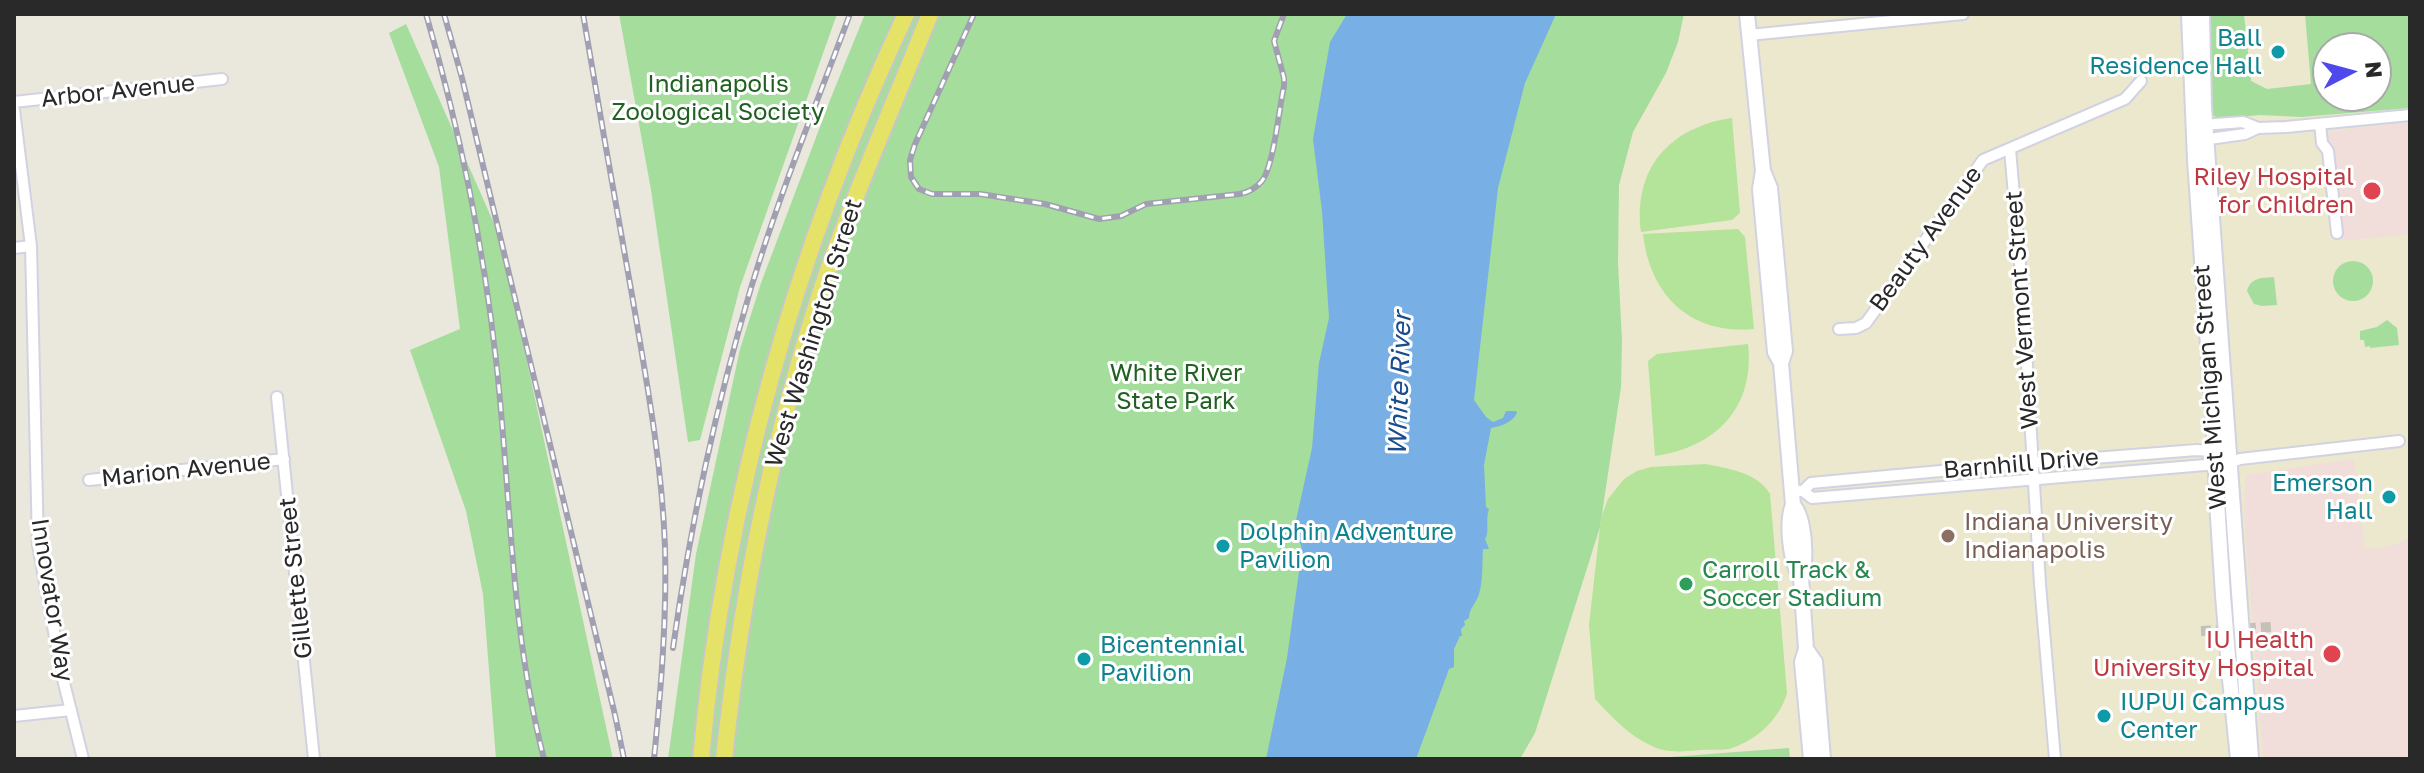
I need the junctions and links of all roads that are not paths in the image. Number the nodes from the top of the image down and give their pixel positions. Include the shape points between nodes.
1 (906, 14) edge
2 (930, 14) edge
3 (1747, 14) edge
4 (1963, 14) edge
5 (2189, 14) edge
6 (2202, 14) edge
7 (1749, 35) junction
8 (222, 79) dead end
9 (2141, 81) dead end
10 (14, 102) edge
11 (14, 110) edge
12 (2410, 115) edge
13 (2320, 124) junction
14 (2200, 132) junction
15 (2010, 149) junction
16 (2337, 233) dead end
17 (31, 246) junction
18 (14, 248) edge
19 (1839, 329) dead end
20 (277, 397) dead end
21 (2399, 441) dead end
22 (2226, 458) junction
23 (284, 459) junction
24 (2032, 462) junction
25 (2033, 478) junction
26 (89, 480) dead end
27 (1796, 496) junction
28 (1806, 649) junction
29 (71, 710) junction
30 (14, 716) edge
31 (83, 759) edge
32 (314, 759) edge
33 (701, 759) edge
34 (724, 759) edge
35 (1811, 759) edge
36 (1823, 759) edge
37 (2055, 759) edge
38 (2238, 759) edge
39 (2251, 759) edge

1 - 33 main road, West Washington Street via 835,180 761,416 721,609
2 - 34 main road, West Washington Street via 850,208 801,356 751,565
3 - 7 main road
4 - 7 street
5 - 14 main road, West Michigan Street
6 - 14 main road, West Michigan Street
7 - 27 main road via 1775,352 1781,363
8 - 10 street, Arbor Avenue
9 - 15 street, Beauty Avenue via 2125,99
11 - 17 street, Innovator Way
12 - 13 street
13 - 14 street via 2258,128 2243,122
13 - 16 street
14 - 22 main road, West Michigan Street
15 - 19 street, Beauty Avenue via 1983,160 1866,323
15 - 24 street, West Vermont Street
17 - 18 street
17 - 29 street, Innovator Way via 38,545
20 - 23 street, Gillette Street
21 - 22 street, Barnhill Drive
22 - 24 street, Barnhill Drive via 2197,450
22 - 25 street, Barnhill Drive
22 - 38 main road, West Michigan Street via 2228,666
22 - 39 main road, West Michigan Street
23 - 26 street, Marion Avenue
23 - 32 street, Gillette Street
24 - 25 street, West Vermont Street
24 - 27 street, Barnhill Drive via 1811,483
25 - 27 street, Barnhill Drive
25 - 37 street, West Vermont Street
27 - 28 main road via 1789,515
28 - 35 main road via 1802,662
28 - 36 main road via 1815,662
29 - 30 street
29 - 31 street, Innovator Way

